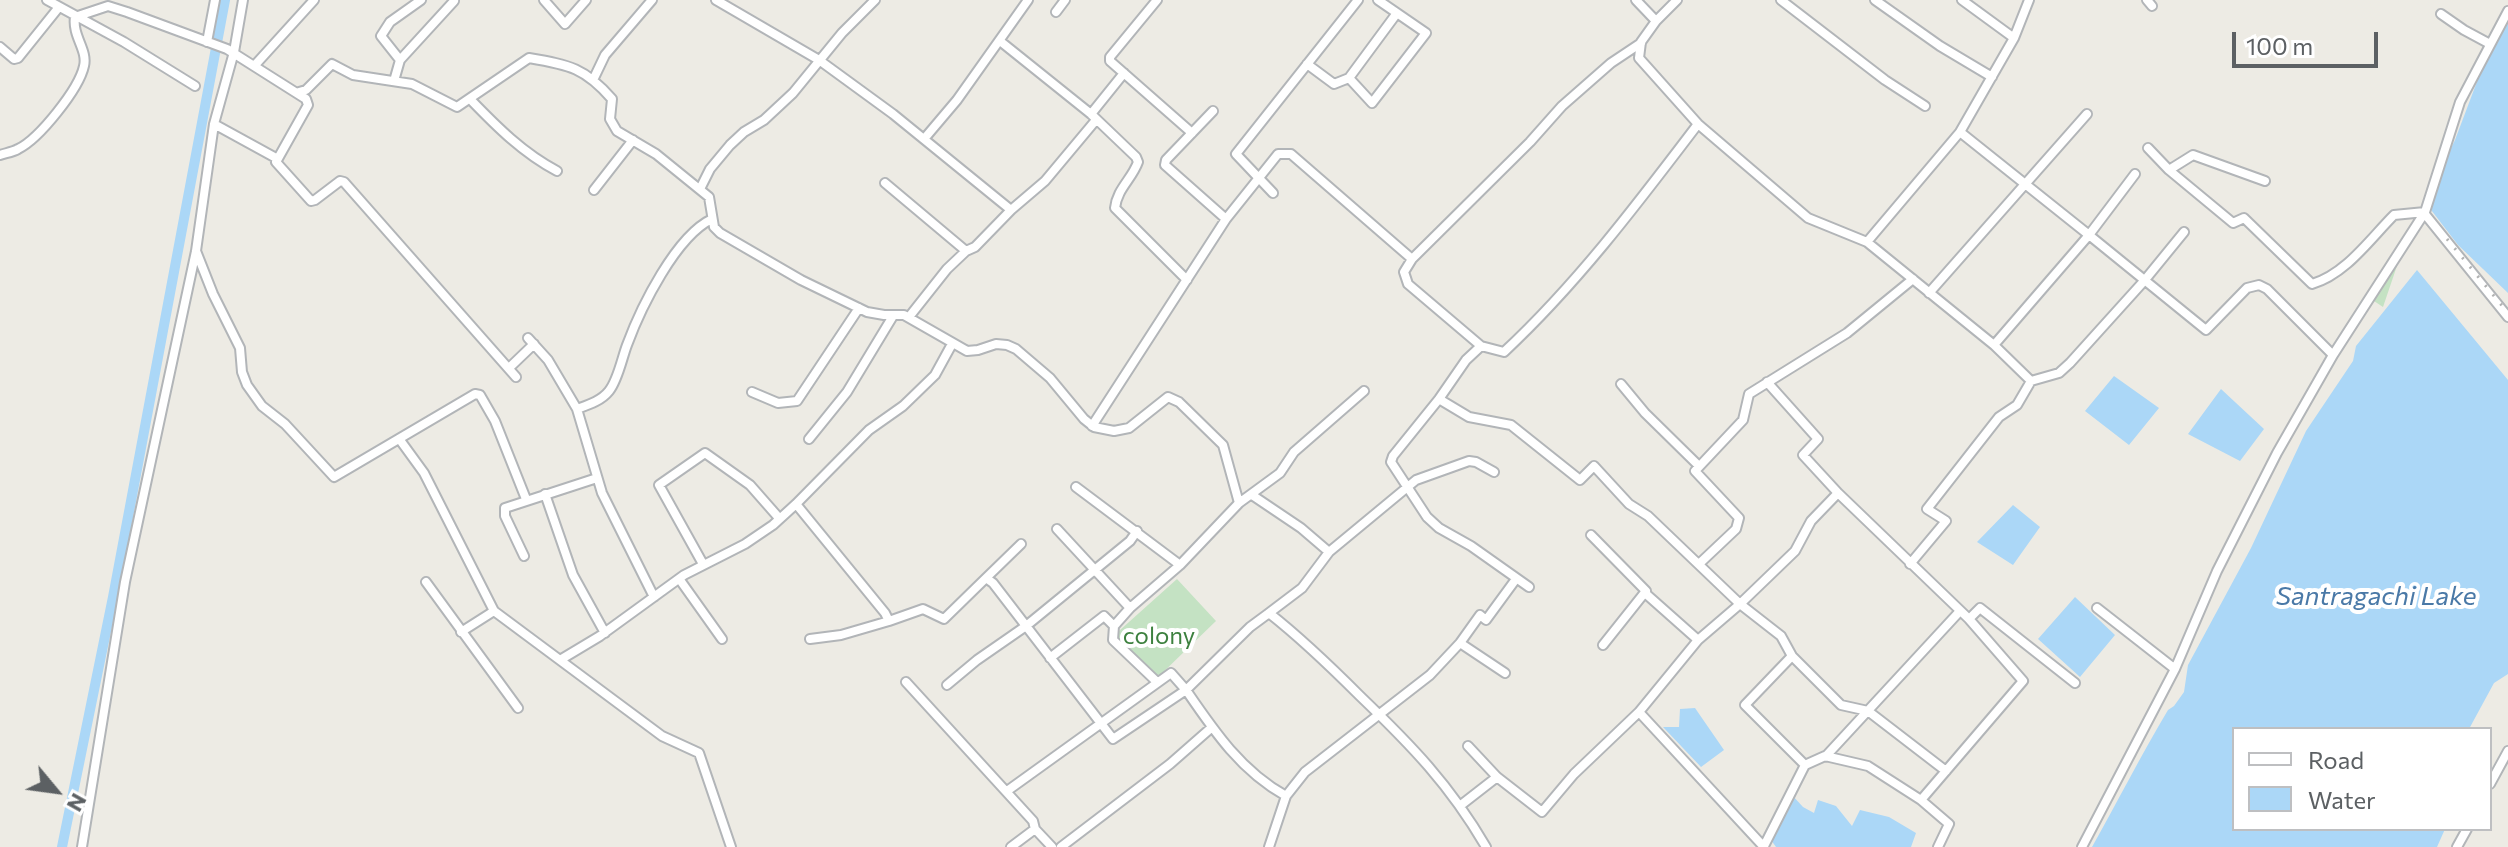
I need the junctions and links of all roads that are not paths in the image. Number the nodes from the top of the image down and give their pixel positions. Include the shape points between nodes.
1 (47, 0) edge
2 (215, 0) edge
3 (243, 0) edge
4 (314, 0) edge
5 (421, 0) edge
6 (544, 0) edge
7 (586, 0) edge
8 (652, 0) edge
9 (716, 0) edge
10 (875, 0) edge
11 (1028, 0) edge
12 (1065, 0) edge
13 (1157, 0) edge
14 (1358, 0) edge
15 (1378, 0) edge
16 (1636, 0) edge
17 (1677, 0) edge
18 (1781, 0) edge
19 (1875, 0) edge
20 (1962, 0) edge
21 (2029, 0) edge
22 (454, 1) edge
23 (59, 7) junction
24 (2508, 11) edge
25 (1056, 12) dead end
26 (1397, 13) junction
27 (2441, 14) dead end
28 (75, 17) junction
29 (1656, 21) junction
30 (2014, 38) junction
31 (1000, 41) junction
32 (207, 42) junction
33 (1641, 42) junction
34 (2490, 44) junction
35 (0, 47) edge
36 (230, 50) junction
37 (400, 60) junction
38 (819, 60) junction
39 (1307, 64) junction
40 (255, 65) junction
41 (1124, 73) junction
42 (1992, 77) junction
43 (594, 78) junction
44 (1349, 78) junction
45 (394, 81) junction
46 (195, 86) dead end
47 (299, 92) junction
48 (470, 99) junction
49 (1925, 106) dead end
50 (1213, 111) dead end
51 (2087, 114) dead end
52 (1094, 117) junction
53 (214, 124) junction
54 (1698, 124) junction
55 (1960, 132) junction
56 (1192, 133) junction
57 (924, 139) junction
58 (633, 140) junction
59 (2148, 148) dead end
60 (0, 155) edge
61 (276, 158) junction
62 (2169, 170) junction
63 (557, 171) dead end
64 (2135, 174) dead end
65 (1260, 177) junction
66 (2265, 181) dead end
67 (885, 183) dead end
68 (2026, 183) junction
69 (700, 189) junction
70 (594, 190) dead end
71 (1273, 193) dead end
72 (1011, 210) junction
73 (2424, 213) junction
74 (712, 219) junction
75 (1226, 219) junction
76 (2184, 232) dead end
77 (2089, 235) junction
78 (1867, 242) junction
79 (196, 251) junction
80 (966, 251) junction
81 (1412, 259) junction
82 (1913, 279) junction
83 (1187, 280) junction
84 (2144, 281) junction
85 (1929, 293) junction
86 (859, 308) junction
87 (893, 316) junction
88 (909, 317) junction
89 (2508, 317) edge
90 (952, 344) junction
91 (1994, 345) junction
92 (1481, 346) junction
93 (2333, 355) junction
94 (509, 368) junction
95 (516, 377) dead end
96 (2031, 381) junction
97 (1767, 382) junction
98 (1621, 384) dead end
99 (1364, 391) dead end
100 (752, 392) dead end
101 (1439, 399) junction
102 (577, 409) junction
103 (1092, 426) junction
104 (809, 439) dead end
105 (400, 440) junction
106 (1699, 466) junction
107 (1494, 472) dead end
108 (597, 478) junction
109 (1076, 487) dead end
110 (1407, 487) junction
111 (1838, 493) junction
112 (545, 494) junction
113 (1252, 495) junction
114 (526, 499) junction
115 (1239, 503) junction
116 (796, 504) junction
117 (779, 518) junction
118 (1057, 529) dead end
119 (1137, 531) junction
120 (1591, 535) dead end
121 (1021, 544) dead end
122 (1329, 552) junction
123 (524, 556) dead end
124 (1700, 563) junction
125 (703, 564) junction
126 (1910, 564) junction
127 (1180, 565) junction
128 (1094, 571) junction
129 (986, 578) junction
130 (1516, 579) junction
131 (680, 580) junction
132 (426, 582) dead end
133 (1529, 587) dead end
134 (1645, 593) junction
135 (654, 597) junction
136 (1740, 604) junction
137 (1130, 608) junction
138 (2097, 608) dead end
139 (494, 611) junction
140 (1960, 611) junction
141 (1269, 613) junction
142 (1969, 619) junction
143 (889, 621) junction
144 (1026, 626) junction
145 (1114, 626) junction
146 (461, 632) junction
147 (605, 633) junction
148 (722, 639) dead end
149 (810, 639) dead end
150 (1698, 640) junction
151 (1460, 643) junction
152 (1603, 645) dead end
153 (1792, 656) junction
154 (1050, 658) junction
155 (560, 660) junction
156 (2175, 669) junction
157 (1505, 673) dead end
158 (906, 682) dead end
159 (1157, 682) junction
160 (2075, 683) dead end
161 (947, 685) dead end
162 (1186, 690) junction
163 (518, 708) dead end
164 (1868, 711) junction
165 (1639, 712) junction
166 (1380, 715) junction
167 (1100, 724) junction
168 (1211, 728) junction
169 (1468, 746) dead end
170 (2508, 751) edge
171 (1826, 756) junction
172 (1805, 765) junction
173 (1946, 771) junction
174 (1497, 777) junction
175 (2492, 780) edge
176 (1007, 791) junction
177 (1286, 796) junction
178 (1921, 800) junction
179 (1461, 805) junction
180 (1035, 829) junction
181 (82, 847) edge
182 (731, 847) edge
183 (1011, 847) edge
184 (1052, 847) edge
185 (1061, 847) edge
186 (1269, 847) edge
187 (1486, 847) edge
188 (1764, 847) edge
189 (1938, 847) edge
190 (2082, 847) edge

1 - 23 street
2 - 32 street
3 - 36 street
4 - 40 street
5 - 37 street via 390,22 381,36
6 - 7 street via 565,24
8 - 43 street via 605,55
9 - 38 street
10 - 38 street
11 - 31 street
12 - 25 street
13 - 41 street via 1110,57
14 - 39 street
15 - 26 street
16 - 29 street
17 - 29 street
18 - 49 street
19 - 42 street
20 - 30 street
21 - 30 street
22 - 37 street
23 - 28 street
23 - 35 street via 18,58
24 - 34 street
26 - 44 street
26 - 44 street via 1426,33 1372,103
27 - 34 street
28 - 32 street via 108,6
28 - 46 street
28 - 60 street via 85,65 67,102 21,148
29 - 33 street
30 - 42 street
31 - 52 street
31 - 57 street
32 - 36 street
33 - 54 street via 1639,58
33 - 81 street via 1562,106
34 - 73 street via 2460,102
36 - 40 street
36 - 53 street
37 - 45 street
38 - 57 street
38 - 69 street via 793,93 730,145
39 - 44 street via 1334,84
39 - 65 street via 1236,154
40 - 47 street
41 - 52 street
41 - 56 street
42 - 55 street
43 - 48 street via 529,58
43 - 58 street via 612,99 612,125
45 - 47 street via 353,75 332,64
45 - 48 street via 412,84 457,107
47 - 61 street via 308,105
48 - 63 street via 511,140
50 - 56 street
51 - 68 street
52 - 72 street via 1045,181
52 - 83 street via 1138,162 1118,192 1117,212
53 - 61 street
53 - 79 street
54 - 78 street via 1808,218
54 - 92 street via 1641,200 1531,327 1504,352
55 - 68 street
55 - 78 street
56 - 75 street via 1165,165
57 - 72 street
58 - 69 street
58 - 70 street
59 - 62 street
61 - 94 street via 311,201 344,182
62 - 66 street via 2193,155
62 - 73 street via 2233,223 2244,218 2312,284 2340,270 2394,215
64 - 77 street
65 - 71 street
65 - 75 street
65 - 81 street via 1278,154 1291,154
67 - 80 street
68 - 77 street
68 - 85 street
69 - 74 street via 711,200
72 - 80 street
73 - 89 street
73 - 93 street
74 - 86 street via 720,233
74 - 102 street via 698,226 658,279 638,314 611,389
75 - 83 street
76 - 84 street
77 - 84 street
77 - 91 street
78 - 82 street
79 - 105 street via 240,348 247,385 334,477
79 - 181 street via 125,582
80 - 88 street
81 - 92 street via 1404,272 1408,284
82 - 85 street
82 - 97 street via 1847,333
83 - 103 street
84 - 93 street via 2206,330 2247,288 2259,285
84 - 96 street via 2059,373
85 - 91 street
86 - 87 street
86 - 100 street via 797,401 778,403
87 - 88 street
87 - 104 street via 847,392
88 - 90 street
90 - 103 street via 973,351 996,344 1016,349
90 - 116 street via 935,375 869,430
91 - 96 street
92 - 101 street
93 - 156 street via 2224,558
94 - 95 street
94 - 102 street via 531,341
96 - 126 street via 2017,405 1999,417 1927,509 1946,521
97 - 106 street via 1749,394 1743,420
97 - 111 street via 1818,439 1803,455
98 - 106 street
99 - 113 street
101 - 110 street via 1393,456 1391,462
101 - 124 street via 1469,417 1511,425 1580,480 1594,466 1629,504
102 - 108 street
103 - 115 street via 1129,428 1168,397 1179,402 1223,445
105 - 114 street via 480,395
105 - 139 street via 424,473
106 - 124 street via 1695,471 1740,523
107 - 110 street via 1469,461
108 - 112 street
108 - 135 street
109 - 119 street
110 - 122 street
110 - 130 street via 1439,528
111 - 126 street
111 - 136 street via 1811,521 1795,551
112 - 114 street
112 - 147 street via 573,575
113 - 115 street
113 - 122 street
114 - 123 street via 505,508
115 - 127 street
116 - 117 street
116 - 143 street
117 - 125 street via 745,544
117 - 125 street via 750,485 705,453 659,485
118 - 128 street
119 - 127 street
119 - 128 street
120 - 134 street
121 - 129 street
122 - 141 street via 1302,588
124 - 136 street
125 - 131 street
126 - 140 street
127 - 137 street
128 - 137 street
128 - 144 street
129 - 143 street via 944,619 923,609
129 - 144 street
130 - 133 street
130 - 151 street via 1486,620 1480,615
131 - 135 street
131 - 148 street
132 - 146 street
134 - 150 street
134 - 152 street
135 - 147 street
136 - 150 street
136 - 153 street via 1781,636
137 - 145 street
138 - 156 street
139 - 146 street
139 - 155 street
140 - 142 street
140 - 164 street
141 - 162 street
141 - 166 street
142 - 160 street via 1980,608
142 - 173 street via 2023,681
143 - 149 street
144 - 154 street
144 - 161 street
145 - 154 street via 1104,616
145 - 159 street via 1113,640
146 - 163 street
147 - 155 street
150 - 165 street
151 - 157 street
151 - 166 street
153 - 164 street via 1841,705
153 - 172 street via 1745,705
154 - 167 street
155 - 182 street via 662,736 699,753
156 - 190 street
158 - 176 street
159 - 162 street via 1171,673
159 - 167 street
162 - 167 street via 1113,739
162 - 168 street
164 - 171 street
164 - 173 street
165 - 174 street via 1542,812
165 - 188 street
166 - 177 street via 1305,772
166 - 179 street
167 - 176 street
168 - 177 street via 1243,766
168 - 185 street
169 - 174 street
170 - 175 street
171 - 172 street
171 - 178 street via 1868,766
172 - 188 street
173 - 178 street
174 - 179 street
176 - 180 street
177 - 186 street
178 - 189 street via 1949,824
179 - 187 street
180 - 183 street
180 - 184 street

